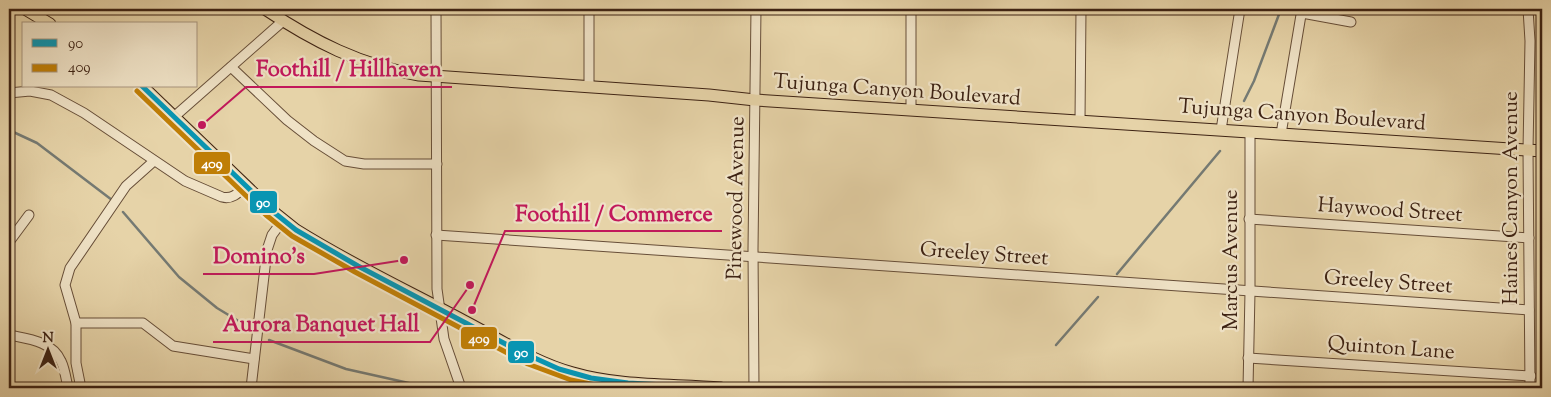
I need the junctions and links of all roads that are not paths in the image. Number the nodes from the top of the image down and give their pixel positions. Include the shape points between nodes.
1 (25, 9) edge
2 (266, 9) edge
3 (436, 9) edge
4 (589, 9) edge
5 (756, 9) edge
6 (911, 9) edge
7 (1081, 9) edge
8 (1240, 9) edge
9 (1528, 9) edge
10 (1302, 11) edge
11 (283, 20) junction
12 (47, 22) edge
13 (1351, 22) dead end
14 (231, 67) junction
15 (436, 75) junction
16 (589, 87) junction
17 (144, 88) edge
18 (9, 93) edge
19 (755, 100) junction
20 (911, 110) junction
21 (175, 116) junction
22 (1080, 120) junction
23 (1221, 130) junction
24 (1250, 132) junction
25 (1281, 134) junction
26 (1528, 150) junction
27 (1542, 151) edge
28 (154, 161) junction
29 (437, 164) junction
30 (246, 185) junction
31 (29, 215) dead end
32 (1249, 219) junction
33 (283, 220) junction
34 (436, 235) junction
35 (1528, 238) junction
36 (9, 242) edge
37 (753, 257) junction
38 (1250, 292) junction
39 (440, 308) junction
40 (1530, 310) junction
41 (76, 323) junction
42 (9, 336) edge
43 (1248, 358) junction
44 (254, 359) junction
45 (1530, 376) junction
46 (68, 388) edge
47 (81, 388) edge
48 (251, 388) edge
49 (460, 388) edge
50 (721, 388) edge
51 (754, 388) edge
52 (1248, 388) edge
53 (1530, 388) edge

1 - 12 main road
2 - 11 main road, Tujunga Canyon Boulevard
3 - 15 street
4 - 16 street
5 - 19 street, Pinewood Avenue
6 - 20 street
7 - 22 street
8 - 23 street
9 - 26 street, Haines Canyon Avenue
10 - 13 street
10 - 25 street
11 - 14 street
11 - 15 main road, Tujunga Canyon Boulevard via 319,42 363,62 400,72
14 - 21 street
14 - 29 street via 287,120 345,160 364,164
15 - 16 main road, Tujunga Canyon Boulevard
15 - 29 street
16 - 19 main road, Tujunga Canyon Boulevard
17 - 21 main road
18 - 28 street via 30,91 52,95
19 - 20 main road, Tujunga Canyon Boulevard
19 - 37 street, Pinewood Avenue
20 - 22 main road, Tujunga Canyon Boulevard
21 - 30 main road
22 - 23 main road, Tujunga Canyon Boulevard
23 - 24 main road, Tujunga Canyon Boulevard
24 - 25 main road, Tujunga Canyon Boulevard
24 - 32 street, Marcus Avenue
25 - 26 main road, Tujunga Canyon Boulevard
26 - 27 main road, Tujunga Canyon Boulevard
26 - 35 street, Haines Canyon Avenue
28 - 30 street via 185,181 226,198 234,197
28 - 41 street via 126,186 70,268 64,285
29 - 34 street
30 - 33 main road
31 - 36 street
32 - 35 street, Haywood Street
32 - 38 street, Marcus Avenue
33 - 39 main road via 315,242
33 - 44 street via 272,235 267,250
34 - 37 street, Greeley Street
34 - 39 street
35 - 40 street, Haines Canyon Avenue
37 - 38 street, Greeley Street
37 - 51 street, Pinewood Avenue
38 - 40 street, Greeley Street
38 - 43 street, Marcus Avenue
39 - 49 street via 444,339
39 - 50 main road via 574,374 607,380
40 - 45 street, Haines Canyon Avenue
41 - 44 street via 143,323 173,346
41 - 47 street via 76,363
42 - 46 street via 35,340 52,350 61,360
43 - 45 street, Quinton Lane
43 - 52 street, Marcus Avenue
44 - 48 street
45 - 53 street, Haines Canyon Avenue

